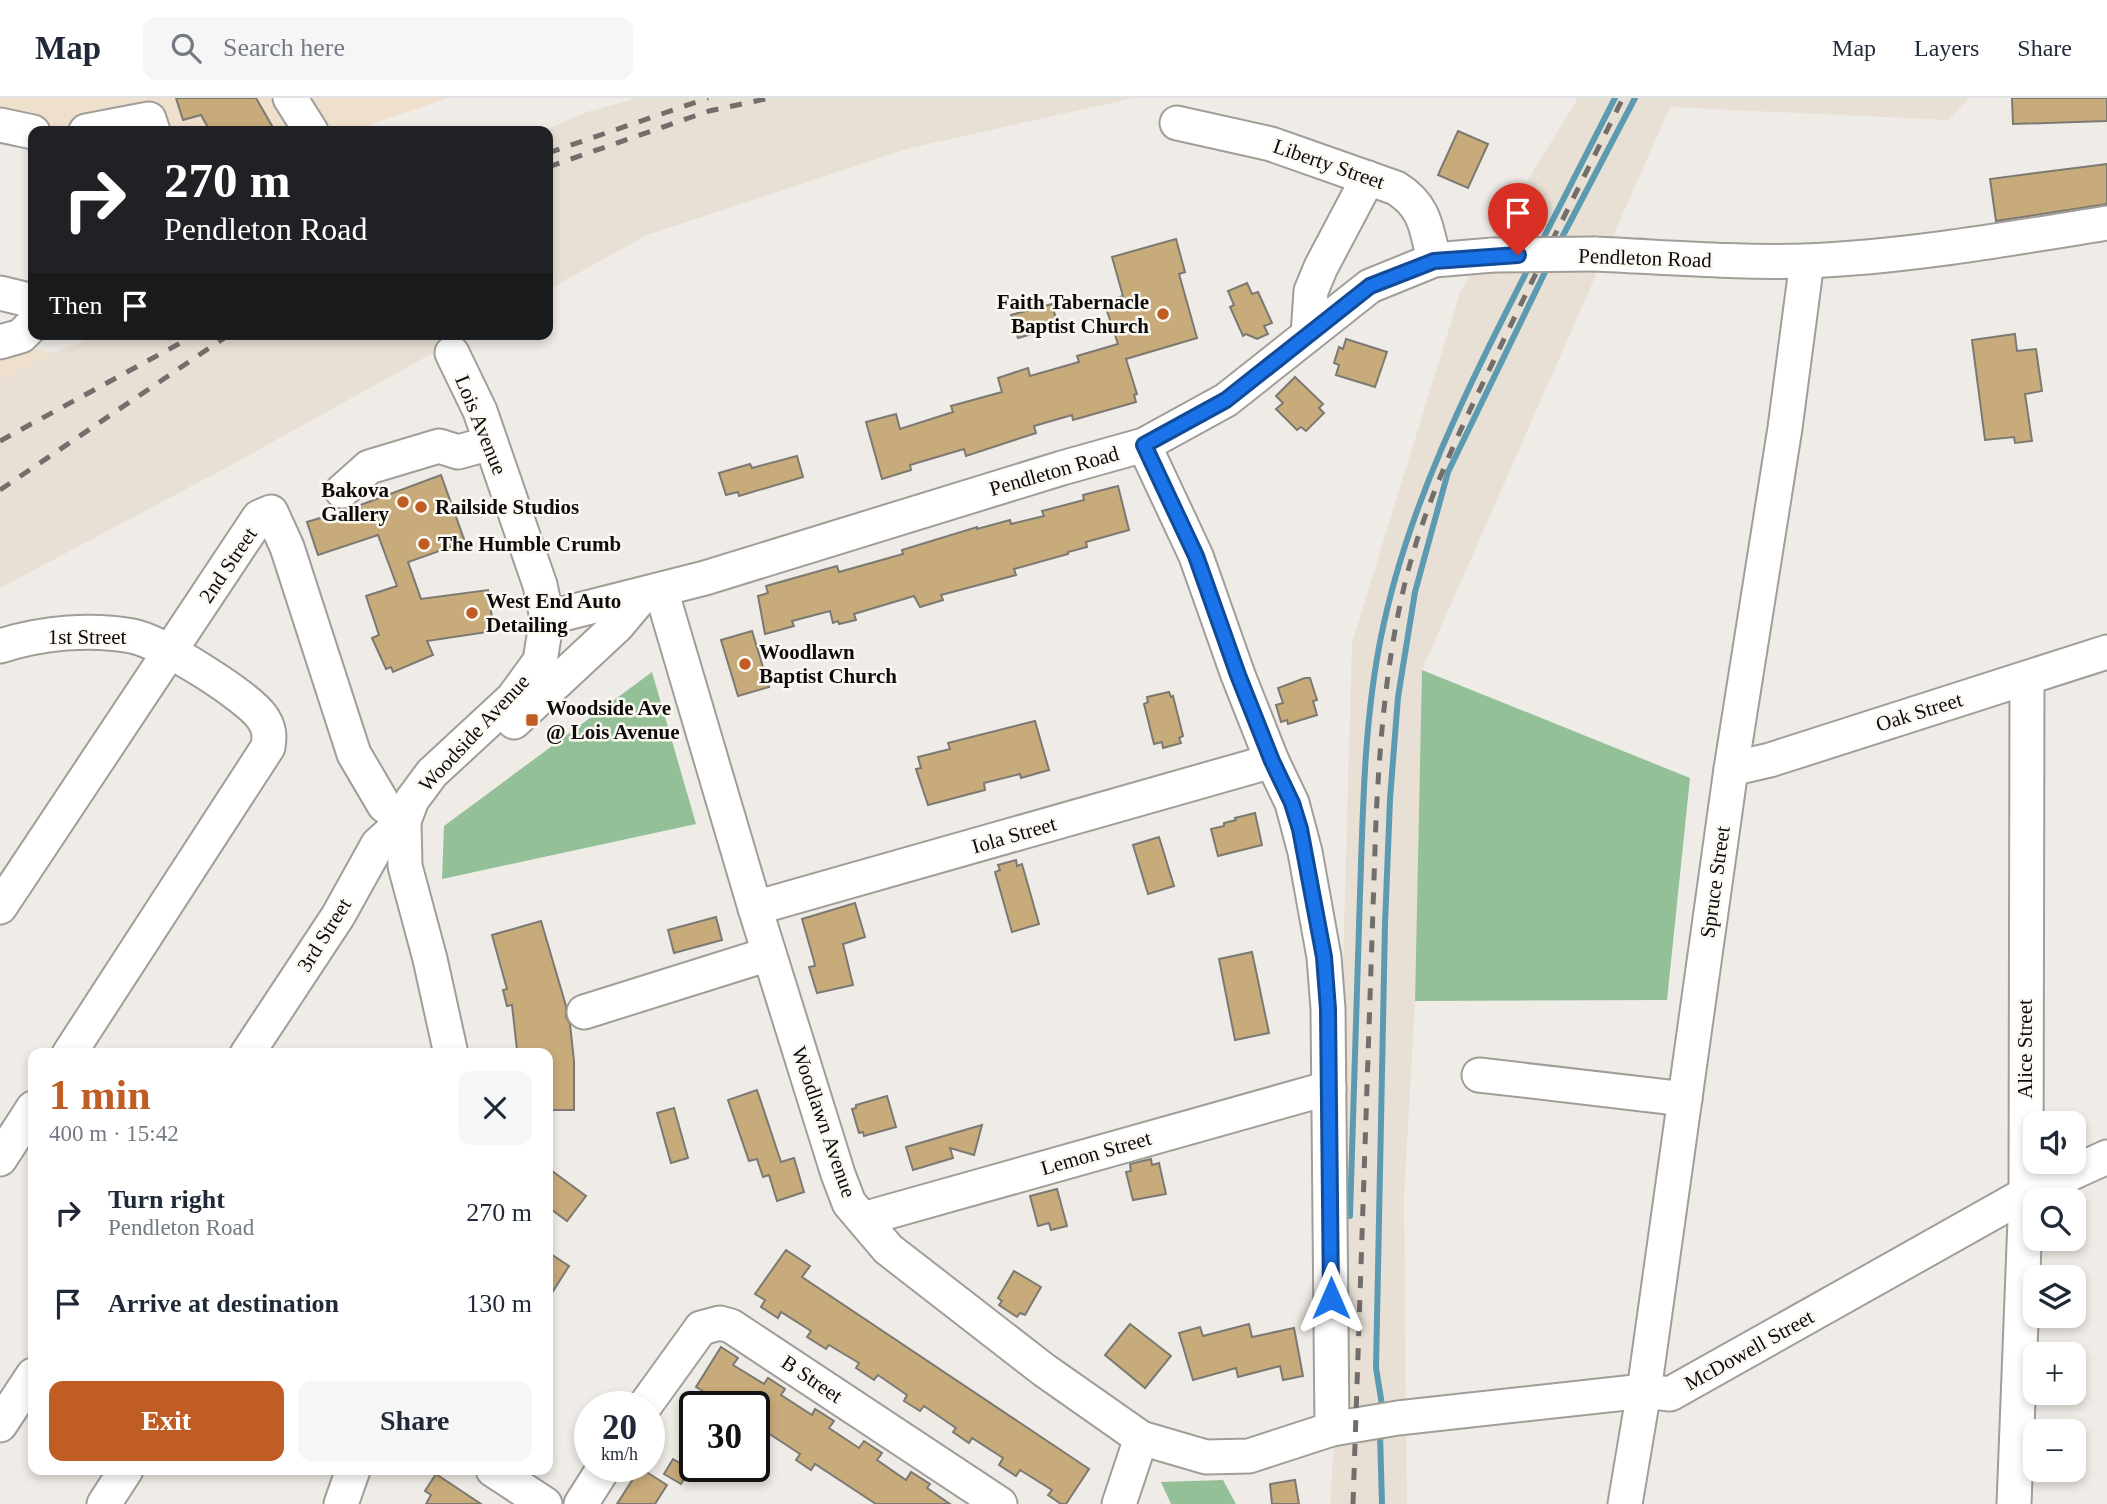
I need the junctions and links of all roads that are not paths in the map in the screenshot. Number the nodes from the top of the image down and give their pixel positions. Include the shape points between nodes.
1 (290, 98) edge
2 (1177, 123) dead end
3 (0, 125) edge
4 (308, 126) edge
5 (28, 131) edge
6 (1368, 178) junction
7 (2107, 223) edge
8 (1434, 261) junction
9 (1807, 261) junction
10 (0, 293) edge
11 (28, 300) edge
12 (28, 329) edge
13 (1308, 335) junction
14 (0, 342) edge
15 (452, 353) dead end
16 (491, 443) junction
17 (1144, 445) junction
18 (341, 491) dead end
19 (652, 592) junction
20 (547, 618) junction
21 (0, 646) edge
22 (172, 651) junction
23 (2107, 652) edge
24 (2028, 678) junction
25 (1272, 761) junction
26 (1731, 769) junction
27 (432, 773) junction
28 (404, 821) junction
29 (6, 885) edge
30 (755, 908) junction
31 (769, 954) junction
32 (584, 1012) dead end
33 (73, 1048) edge
34 (251, 1048) edge
35 (442, 1048) edge
36 (1479, 1075) dead end
37 (1329, 1087) junction
38 (1685, 1099) junction
39 (28, 1116) edge
40 (2107, 1157) edge
41 (0, 1159) edge
42 (2026, 1188) edge
43 (2039, 1188) edge
44 (2023, 1196) edge
45 (863, 1219) junction
46 (2024, 1251) edge
47 (28, 1383) edge
48 (656, 1391) edge
49 (1644, 1391) junction
50 (0, 1425) edge
51 (1344, 1427) junction
52 (1141, 1438) junction
53 (124, 1475) edge
54 (351, 1475) edge
55 (500, 1475) edge
56 (594, 1482) edge
57 (104, 1504) edge
58 (341, 1504) edge
59 (545, 1504) edge
60 (580, 1504) edge
61 (1000, 1504) edge
62 (1119, 1504) edge
63 (1625, 1504) edge
64 (2014, 1504) edge

1 - 4 street
2 - 6 street, Liberty Street via 1271,144
3 - 5 street
6 - 8 street, Liberty Street via 1411,198 1419,209
6 - 13 street via 1311,291
7 - 9 street, Pendleton Road via 1976,244
8 - 9 street, Pendleton Road, bridge via 1594,254
8 - 13 street, Pendleton Road via 1370,286
9 - 26 street, Spruce Street
10 - 11 street
12 - 14 street
13 - 17 street, Pendleton Road via 1226,400
15 - 16 street, Lois Avenue
16 - 18 street via 458,452 439,446 369,467
16 - 20 street, Lois Avenue
17 - 19 street, Pendleton Road
17 - 25 street via 1196,556
19 - 20 street, Pendleton Road
19 - 27 street via 498,736
19 - 30 street, Woodlawn Avenue
20 - 27 street, Woodside Avenue via 540,661 513,698
21 - 22 street, 1st Street via 96,632 141,638
22 - 28 street, 2nd Street via 259,517 271,512 287,547 354,754 383,805
22 - 29 street, 2nd Street
22 - 33 street, 1st Street via 256,710 270,733 268,747
23 - 24 street, Oak Street
24 - 26 street, Oak Street
24 - 42 street, Alice Street
25 - 30 street, Iola Street
25 - 37 street via 1300,829 1324,957
26 - 38 street, Spruce Street
27 - 28 street, Woodside Avenue via 412,800
28 - 34 street, 3rd Street via 378,844 338,916
28 - 35 street, Woodside Avenue via 405,866 430,960
30 - 31 street, Woodlawn Avenue
31 - 32 street
31 - 45 street, Woodlawn Avenue via 838,1174 849,1202
36 - 38 street
37 - 45 street, Lemon Street
37 - 51 street
38 - 49 street, Spruce Street
39 - 41 street
40 - 43 street, McDowell Street
44 - 49 street, McDowell Street via 1670,1394
45 - 52 street, Woodlawn Avenue via 888,1249 1044,1370
46 - 64 street, Alice Street
47 - 50 street
48 - 61 street, B Street via 701,1328 720,1323 731,1326
49 - 51 street, McDowell Street
49 - 63 street, Spruce Street
51 - 52 street, Woodlawn Avenue via 1230,1458 1206,1457
52 - 62 street
53 - 57 street
54 - 58 street
55 - 59 street
56 - 60 street

